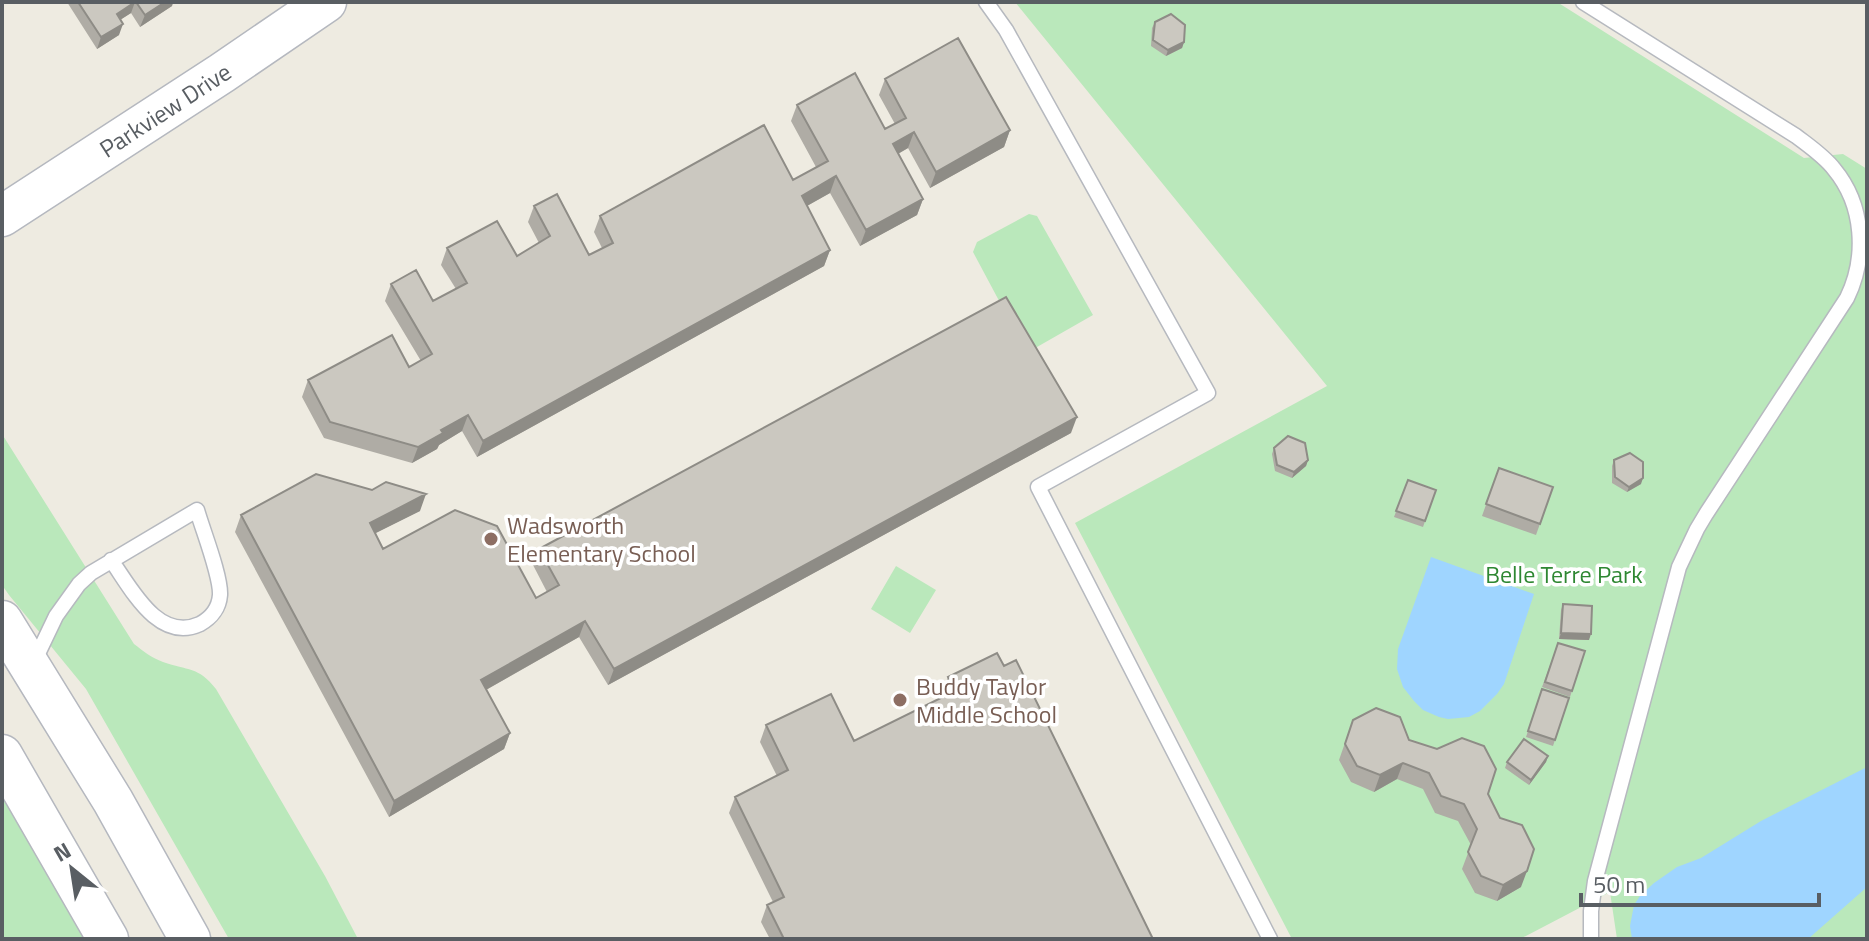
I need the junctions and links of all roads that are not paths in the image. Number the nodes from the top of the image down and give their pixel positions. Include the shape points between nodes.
1 (326, 2) edge
2 (986, 2) edge
3 (1583, 2) edge
4 (2, 216) edge
5 (111, 560) junction
6 (2, 621) edge
7 (31, 668) junction
8 (2, 755) edge
9 (108, 939) edge
10 (190, 939) edge
11 (1270, 939) edge
12 (1591, 939) edge

1 - 4 main road, Parkview Drive
2 - 11 lane via 1208,393 1038,487
3 - 12 lane via 1817,152 1853,199 1860,241 1847,298 1706,514 1679,567 1595,881
5 - 5 lane via 151,614 163,622 191,627 209,619 219,603 197,510
5 - 7 lane via 68,598
6 - 7 main road
7 - 10 main road
8 - 9 main road

